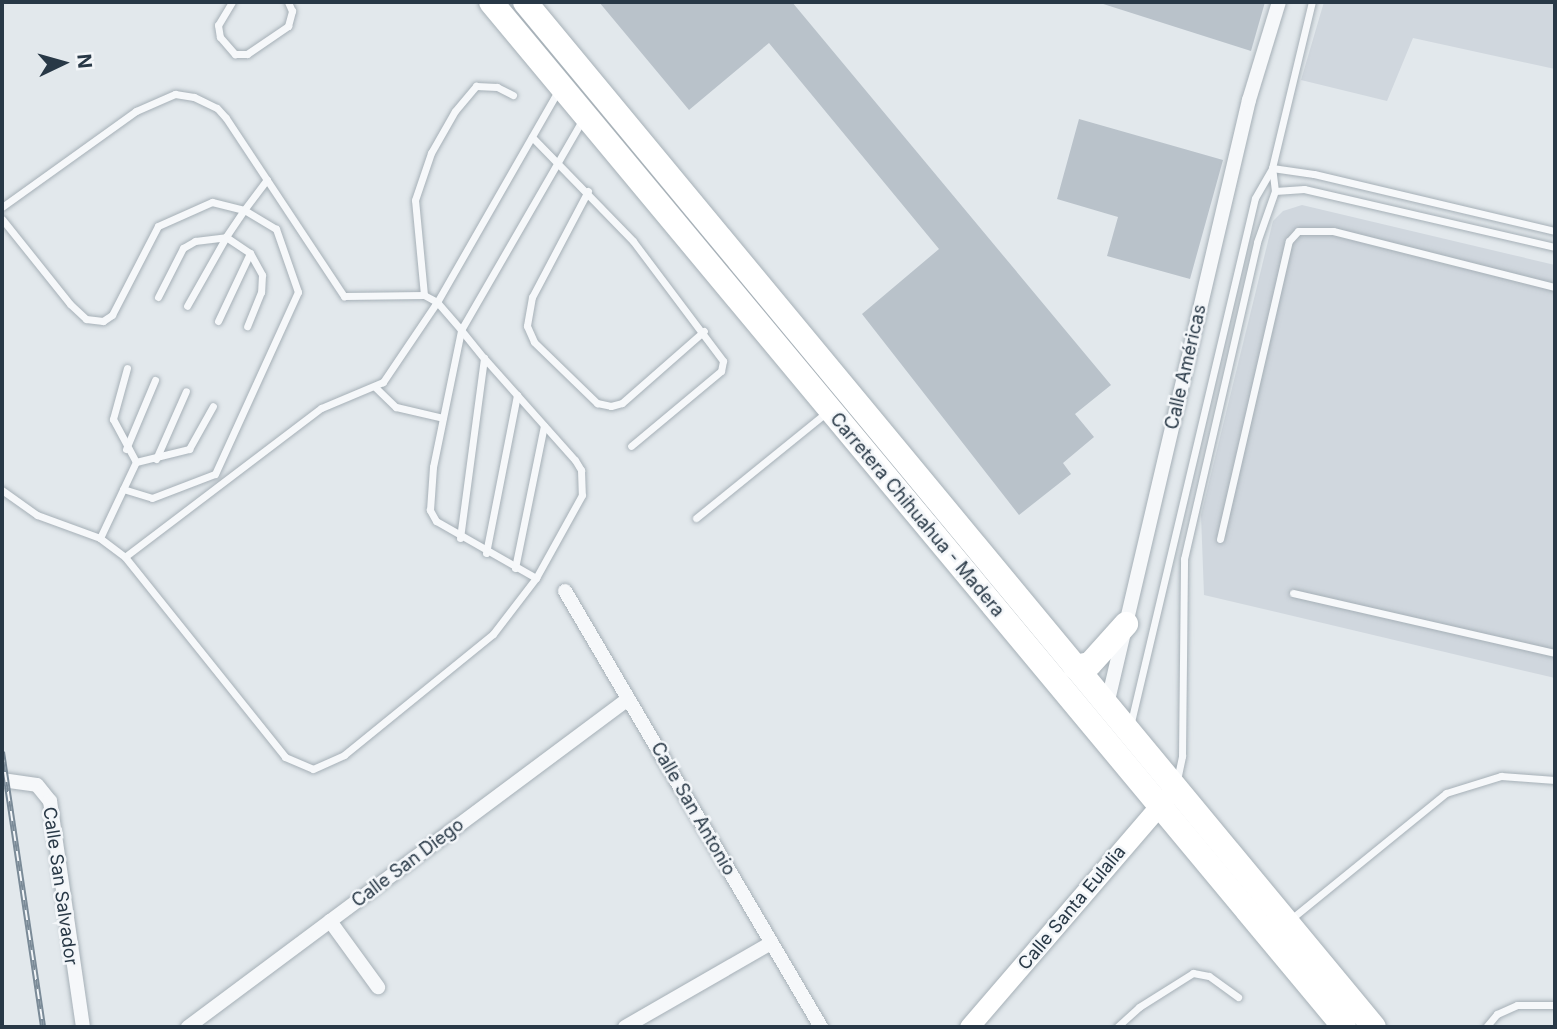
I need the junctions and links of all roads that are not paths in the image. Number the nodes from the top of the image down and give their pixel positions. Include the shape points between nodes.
1 (232, 2) edge
2 (288, 2) edge
3 (492, 2) edge
4 (525, 2) edge
5 (1279, 2) edge
6 (1312, 2) edge
7 (574, 62) junction
8 (561, 86) junction
9 (600, 93) junction
10 (513, 95) dead end
11 (585, 115) junction
12 (532, 136) junction
13 (558, 160) junction
14 (1272, 168) junction
15 (267, 180) junction
16 (588, 191) junction
17 (1275, 191) junction
18 (2, 208) edge
19 (244, 210) junction
20 (2, 219) edge
21 (1555, 232) edge
22 (226, 237) junction
23 (728, 245) junction
24 (1555, 247) edge
25 (250, 253) junction
26 (707, 262) junction
27 (755, 279) junction
28 (1555, 286) edge
29 (424, 295) junction
30 (158, 297) dead end
31 (437, 302) junction
32 (740, 303) junction
33 (187, 306) dead end
34 (218, 321) dead end
35 (247, 326) dead end
36 (461, 330) junction
37 (704, 331) junction
38 (484, 358) junction
39 (127, 368) dead end
40 (155, 380) dead end
41 (375, 387) junction
42 (186, 391) dead end
43 (848, 393) junction
44 (517, 395) junction
45 (213, 406) dead end
46 (829, 410) junction
47 (443, 418) junction
48 (544, 426) junction
49 (631, 446) dead end
50 (126, 449) junction
51 (156, 459) junction
52 (136, 462) junction
53 (123, 489) junction
54 (2, 490) edge
55 (696, 518) dead end
56 (100, 538) junction
57 (460, 538) junction
58 (1220, 539) dead end
59 (486, 553) junction
60 (125, 557) junction
61 (515, 568) junction
62 (536, 578) junction
63 (565, 591) dead end
64 (1293, 593) dead end
65 (1126, 624) junction
66 (1555, 653) edge
67 (1075, 667) junction
68 (628, 699) junction
69 (1107, 705) junction
70 (1100, 734) junction
71 (1125, 745) junction
72 (2, 780) edge
73 (1555, 780) edge
74 (1167, 797) junction
75 (330, 921) junction
76 (1288, 921) junction
77 (771, 943) junction
78 (378, 987) dead end
79 (1238, 997) dead end
80 (1555, 1005) edge
81 (83, 1027) edge
82 (188, 1027) edge
83 (625, 1027) edge
84 (821, 1027) edge
85 (969, 1027) edge
86 (1117, 1027) edge
87 (1345, 1027) edge
88 (1374, 1027) edge
89 (1486, 1027) edge

1 - 2 lane via 218,25 220,37 235,54 247,54 288,26 292,11
3 - 8 highway, Carretera Chihuahua - Madera
4 - 7 highway, Carretera Chihuahua - Madera
5 - 65 street, Calle Américas via 1249,100
6 - 14 lane
7 - 8 lane
7 - 9 highway, Carretera Chihuahua - Madera
8 - 11 highway, Carretera Chihuahua - Madera
8 - 12 lane
9 - 11 lane
9 - 23 highway, Carretera Chihuahua - Madera
10 - 29 lane via 497,87 476,86 431,153 415,200
11 - 13 lane
11 - 26 highway, Carretera Chihuahua - Madera
12 - 13 lane
12 - 31 lane
13 - 16 lane
13 - 36 lane
14 - 17 lane
14 - 21 lane
14 - 71 lane via 1255,198
15 - 18 lane via 217,108 175,94 136,111
15 - 19 lane
15 - 29 lane via 344,296
16 - 37 lane
16 - 37 lane via 528,309 527,326 534,342 597,403 611,406 622,403
17 - 24 lane via 1304,188
17 - 74 lane via 1257,242 1184,559 1182,757
19 - 20 lane via 220,201 162,222 112,316 94,322 70,304
19 - 22 lane
19 - 53 lane via 276,229 298,292 215,474 152,498
22 - 25 lane
22 - 30 lane via 195,241 183,248
22 - 33 lane
23 - 26 highway via 722,260
23 - 27 highway, Carretera Chihuahua - Madera
25 - 34 lane
25 - 35 lane via 262,281
26 - 32 highway, Carretera Chihuahua - Madera
27 - 32 highway via 742,286
27 - 43 highway, Carretera Chihuahua - Madera
28 - 58 lane via 1333,232 1298,231 1289,242
29 - 31 lane
31 - 36 lane
31 - 41 lane via 395,368
32 - 46 highway, Carretera Chihuahua - Madera
36 - 38 lane
36 - 47 lane
37 - 49 lane via 721,356 721,371
38 - 44 lane
38 - 57 lane
39 - 50 lane via 113,419
40 - 50 lane
41 - 47 lane via 403,411
41 - 60 lane via 321,408
42 - 51 lane
43 - 46 lane
43 - 67 highway, Carretera Chihuahua - Madera
44 - 48 lane
44 - 59 lane
45 - 51 lane via 189,449
46 - 55 lane
46 - 70 highway, Carretera Chihuahua - Madera
47 - 57 lane via 430,510 436,522
48 - 61 lane
48 - 62 lane via 575,460 584,486
50 - 52 lane
51 - 52 lane
52 - 53 lane
53 - 56 lane
54 - 56 lane via 37,515
56 - 60 lane
57 - 59 lane
59 - 61 lane
60 - 62 lane via 285,757 313,769 344,755 493,634
61 - 62 lane
63 - 68 street, Calle San Antonio
64 - 66 lane
65 - 67 highway via 1090,664
65 - 69 street, Calle Américas
67 - 69 highway, Carretera Chihuahua - Madera
68 - 75 street, Calle San Diego
68 - 77 street, Calle San Antonio
69 - 70 street, Calle Américas
69 - 71 highway, Carretera Chihuahua - Madera
70 - 71 highway, Carretera Chihuahua - Madera
71 - 74 highway, Carretera Chihuahua - Madera
72 - 81 street, Calle San Salvador via 37,785 50,801
73 - 76 lane via 1501,776 1446,793
74 - 76 highway, Carretera Chihuahua - Madera
74 - 85 street, Calle Santa Eulalia
74 - 87 highway, Carretera Chihuahua - Madera
75 - 78 street
75 - 82 street, Calle San Diego
76 - 88 highway, Carretera Chihuahua - Madera
77 - 83 street
77 - 84 street, Calle San Antonio
79 - 86 lane via 1209,976 1193,973 1147,1001
80 - 89 lane via 1517,1005 1497,1014

